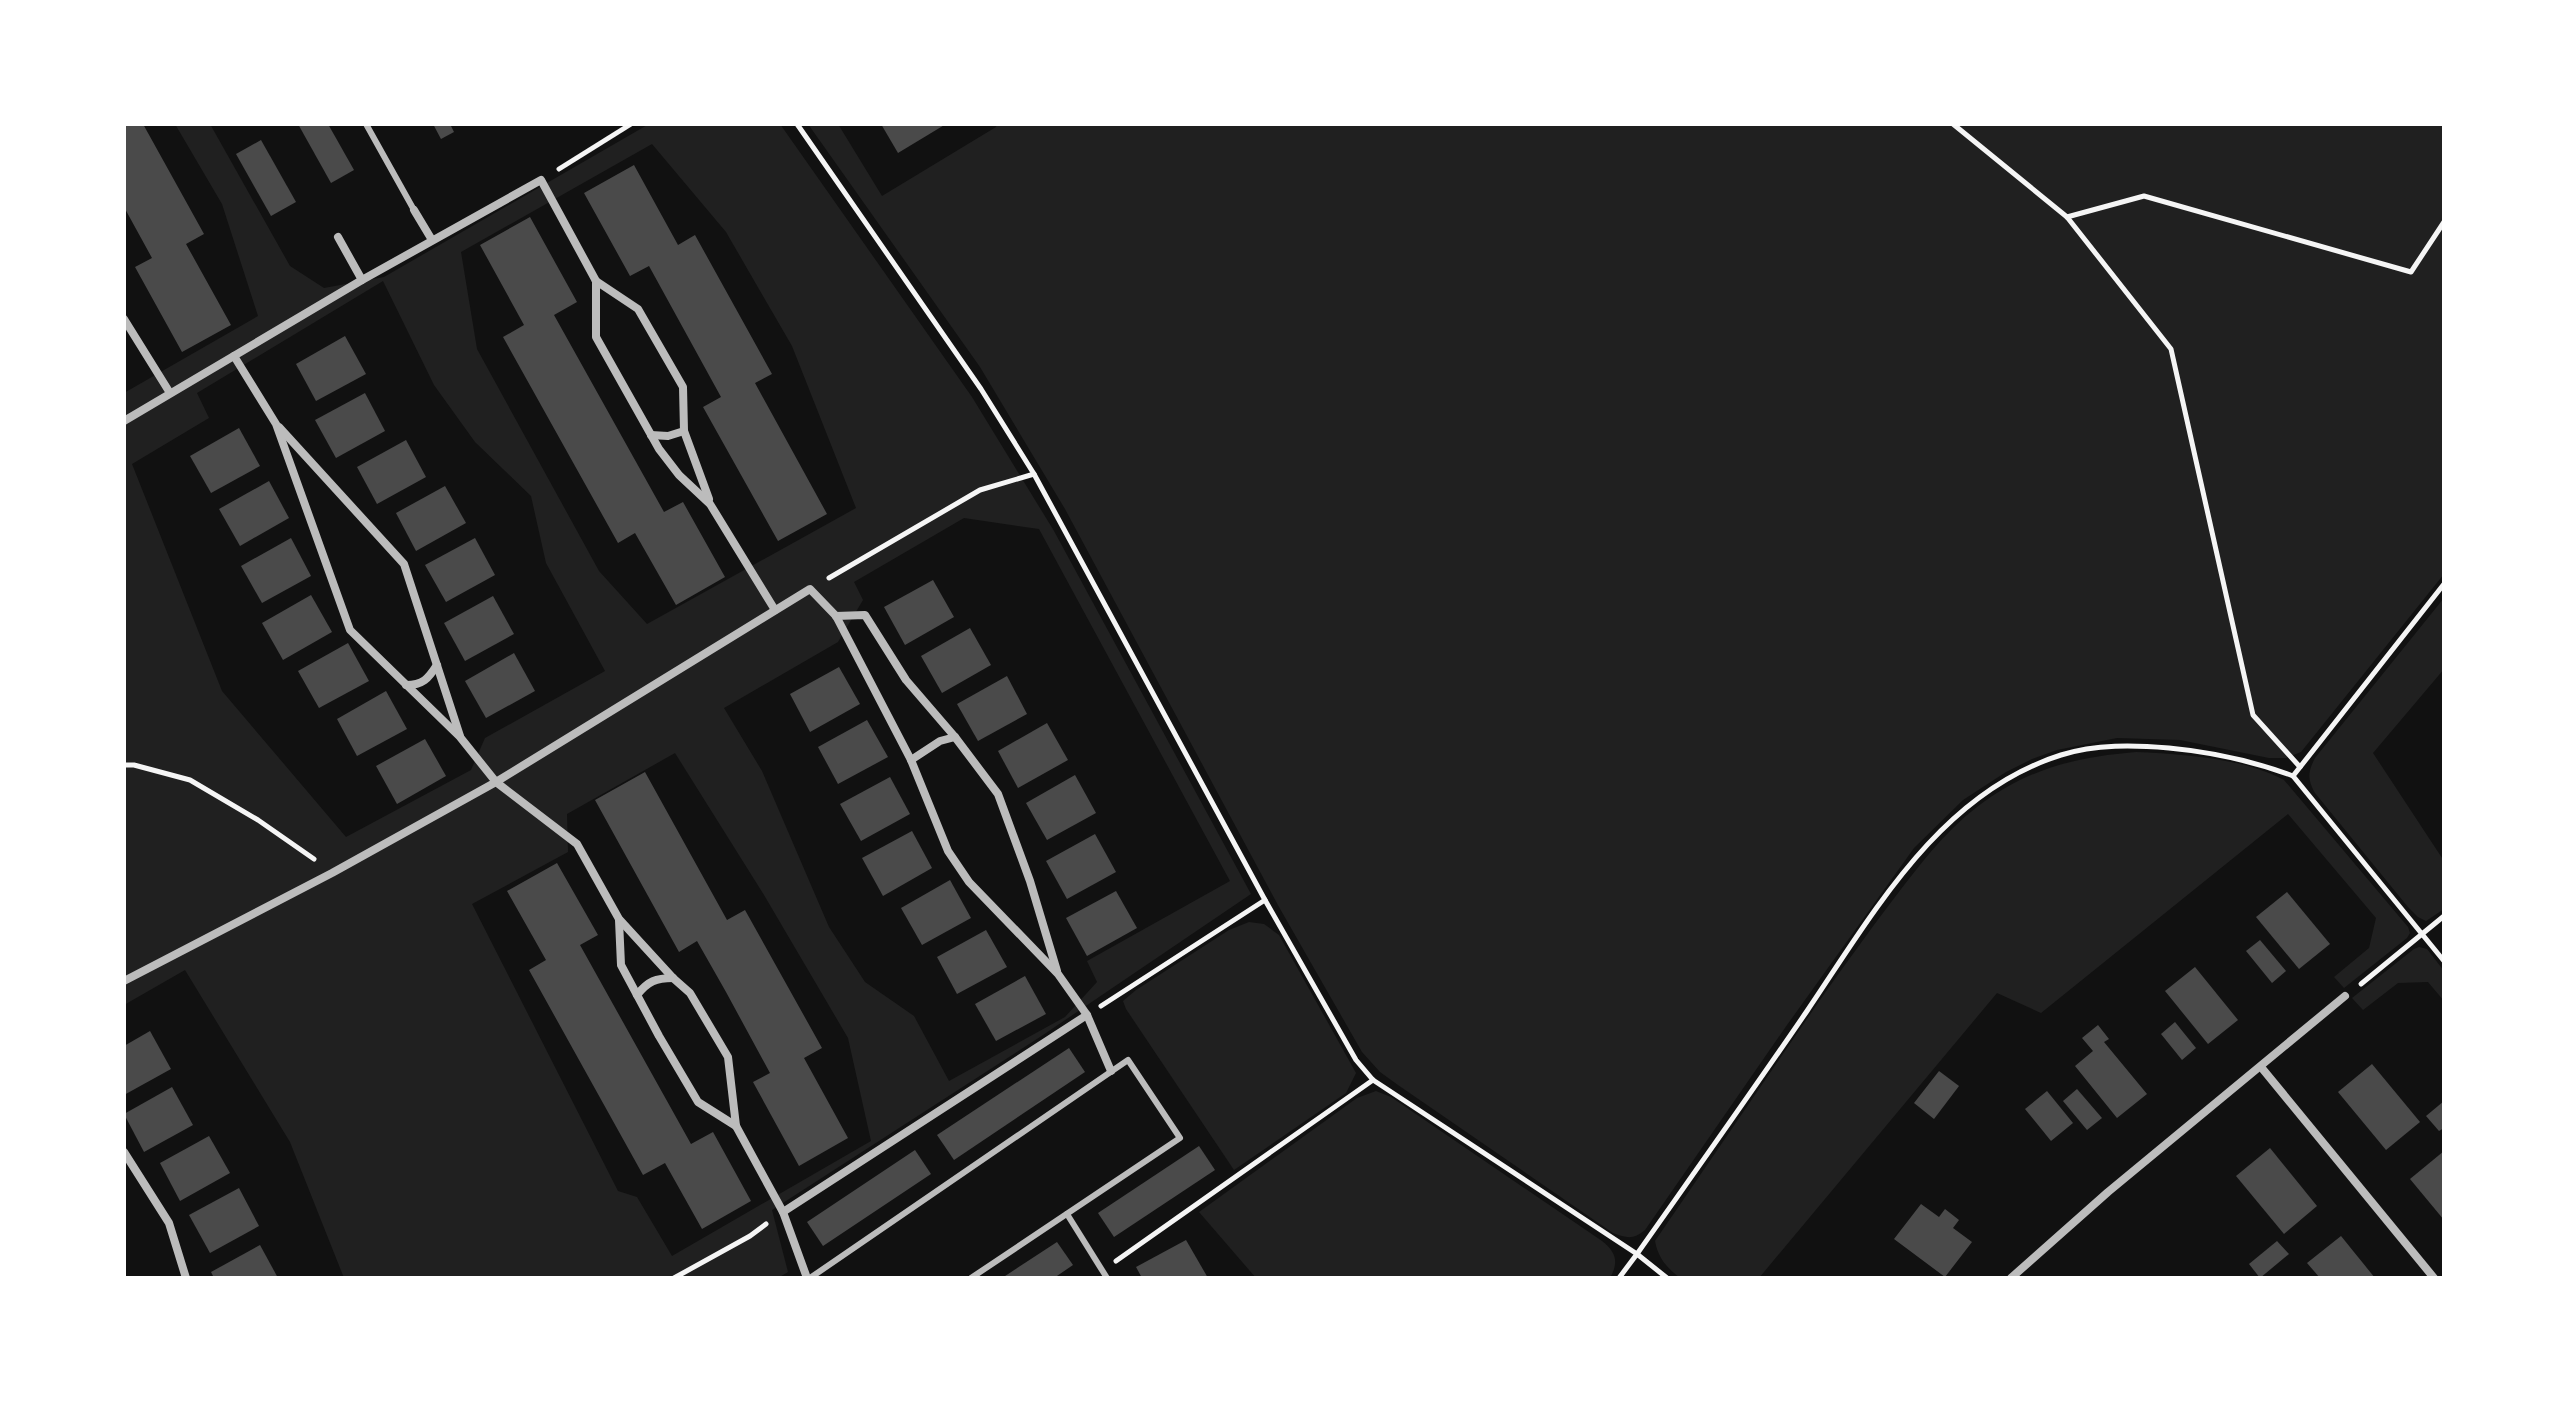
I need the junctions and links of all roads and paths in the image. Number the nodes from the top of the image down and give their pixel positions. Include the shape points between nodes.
1 (366, 124) edge
2 (631, 124) edge
3 (797, 124) edge
4 (1953, 124) edge
5 (541, 180) junction
6 (414, 210) joint
7 (2067, 217) junction
8 (2444, 222) edge
9 (338, 237) dead end
10 (432, 240) junction
11 (362, 280) junction
12 (596, 281) junction
13 (124, 319) edge
14 (234, 356) junction
15 (170, 393) junction
16 (124, 421) edge
17 (276, 424) junction
18 (684, 431) junction
19 (651, 435) junction
20 (1034, 474) junction
21 (710, 504) junction
22 (2444, 584) edge
23 (810, 589) junction
24 (775, 610) junction
25 (836, 616) junction
26 (437, 665) junction
27 (406, 685) junction
28 (460, 737) junction
29 (955, 737) junction
30 (911, 760) junction
31 (124, 765) edge
32 (2300, 767) junction
33 (2293, 776) junction
34 (496, 782) junction
35 (332, 873) junction
36 (1265, 900) junction
37 (2444, 916) edge
38 (619, 919) junction
39 (2423, 935) junction
40 (2444, 961) edge
41 (1058, 974) junction
42 (673, 978) junction
43 (124, 981) edge
44 (637, 995) junction
45 (2345, 996) joint
46 (1087, 1015) junction
47 (2261, 1067) junction
48 (1111, 1071) junction
49 (1373, 1080) junction
50 (736, 1126) junction
51 (124, 1152) edge
52 (783, 1212) junction
53 (1067, 1214) junction
54 (1637, 1254) junction
55 (1102, 1271) junction
56 (186, 1278) edge
57 (674, 1278) edge
58 (808, 1278) edge
59 (971, 1278) edge
60 (1107, 1278) edge
61 (1619, 1278) edge
62 (1667, 1278) edge
63 (2011, 1278) edge
64 (2434, 1278) edge

1 - 6 lane
2 - 5 path
3 - 20 path
4 - 7 path
5 - 10 street
5 - 12 street
6 - 10 street
7 - 8 path via 2144,196 2411,272
7 - 32 path via 2171,349 2253,715
9 - 11 street
10 - 11 street
11 - 14 street
12 - 18 street via 638,309 683,387
12 - 19 street via 596,337
13 - 15 street
14 - 15 street
14 - 17 street
15 - 16 street
17 - 26 street via 404,564
17 - 27 street via 350,630
18 - 19 street
18 - 21 street
19 - 21 street via 679,475
20 - 23 path via 980,490
20 - 36 path
21 - 24 street
22 - 32 path
23 - 24 street
23 - 25 street
24 - 34 street
25 - 29 street via 865,615 906,680
25 - 30 street
26 - 27 street via 427,680
26 - 28 street
27 - 28 street
28 - 34 street
29 - 30 street
29 - 41 street via 998,794
30 - 41 street via 957,868
31 - 35 path via 190,780
32 - 33 path
33 - 39 path
33 - 54 path via 2196,751 2118,745 2043,761 1980,796 1918,854 1882,900
34 - 35 street
34 - 38 street via 577,844
35 - 43 street
36 - 46 path
36 - 49 path via 1356,1060
37 - 39 path
38 - 42 street
38 - 44 street via 621,965
39 - 40 path
39 - 45 path
41 - 46 street
42 - 44 street via 656,978
42 - 50 street via 690,993 728,1057
44 - 50 street via 698,1102
45 - 47 street
46 - 48 street
46 - 52 street
47 - 63 street
47 - 64 street
48 - 53 lane via 1128,1060 1180,1138
48 - 58 lane
49 - 54 path
49 - 55 path
50 - 52 street
51 - 56 street via 169,1223
52 - 57 path
52 - 58 street
53 - 55 lane
53 - 59 lane
54 - 61 path
54 - 62 path
55 - 60 lane

